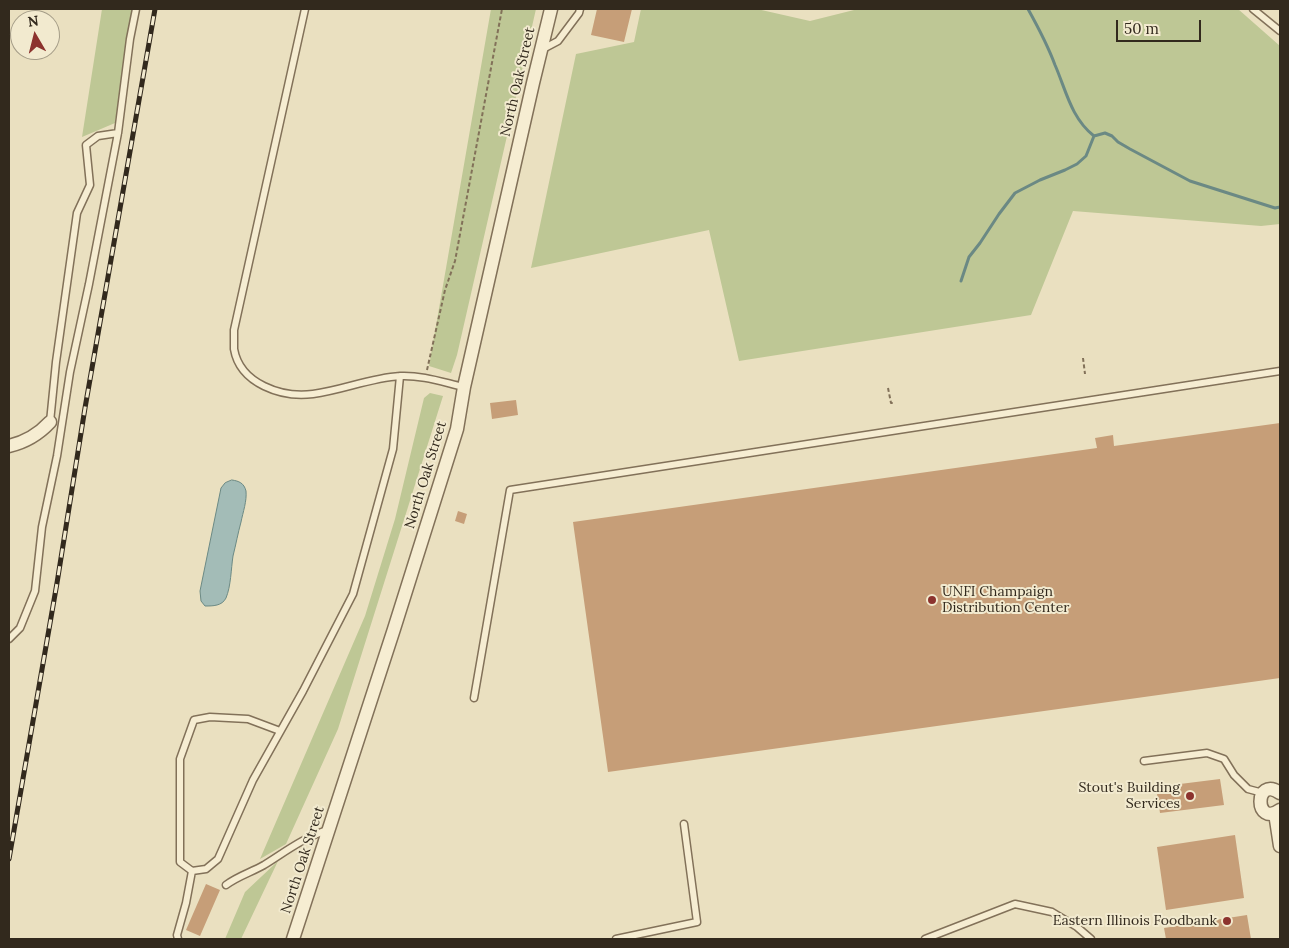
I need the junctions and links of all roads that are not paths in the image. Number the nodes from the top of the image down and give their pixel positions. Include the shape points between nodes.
1 (136, 9) edge
2 (305, 9) edge
3 (551, 9) edge
4 (580, 9) edge
5 (1253, 9) edge
6 (1280, 31) edge
7 (540, 51) junction
8 (118, 133) junction
9 (1280, 371) edge
10 (400, 376) junction
11 (464, 387) junction
12 (50, 422) joint
13 (9, 446) edge
14 (9, 628) edge
15 (11, 637) edge
16 (474, 698) dead end
17 (280, 731) junction
18 (1144, 761) dead end
19 (1263, 793) junction
20 (1280, 793) edge
21 (1278, 811) edge
22 (684, 824) dead end
23 (330, 830) junction
24 (1280, 846) edge
25 (192, 871) junction
26 (226, 885) dead end
27 (178, 939) edge
28 (293, 939) edge
29 (616, 939) edge
30 (925, 939) edge
31 (1091, 939) edge

1 - 8 lane
2 - 10 lane via 234,330 234,350 247,375 261,386 293,395 325,392
3 - 7 street, North Oak Street
4 - 7 lane via 558,41
5 - 6 lane
7 - 11 street, North Oak Street
8 - 12 lane via 98,136 86,145 90,185 77,213
8 - 15 lane via 70,372 42,527 35,591 20,628
9 - 16 lane via 510,490
10 - 11 lane via 425,377
10 - 17 lane via 392,449 353,594
11 - 23 street, North Oak Street via 457,429
12 - 13 street via 40,432
14 - 15 lane
17 - 25 lane via 253,780 218,859 206,869
17 - 25 lane via 248,719 210,717 194,720 180,759 180,862
18 - 19 lane via 1207,753 1224,759 1248,789
19 - 20 street via 1274,790
19 - 21 street via 1261,807 1267,812
21 - 24 street
22 - 29 lane via 697,922
23 - 26 lane via 294,845
23 - 28 street, North Oak Street
25 - 27 lane
30 - 31 lane via 1015,904 1052,912

